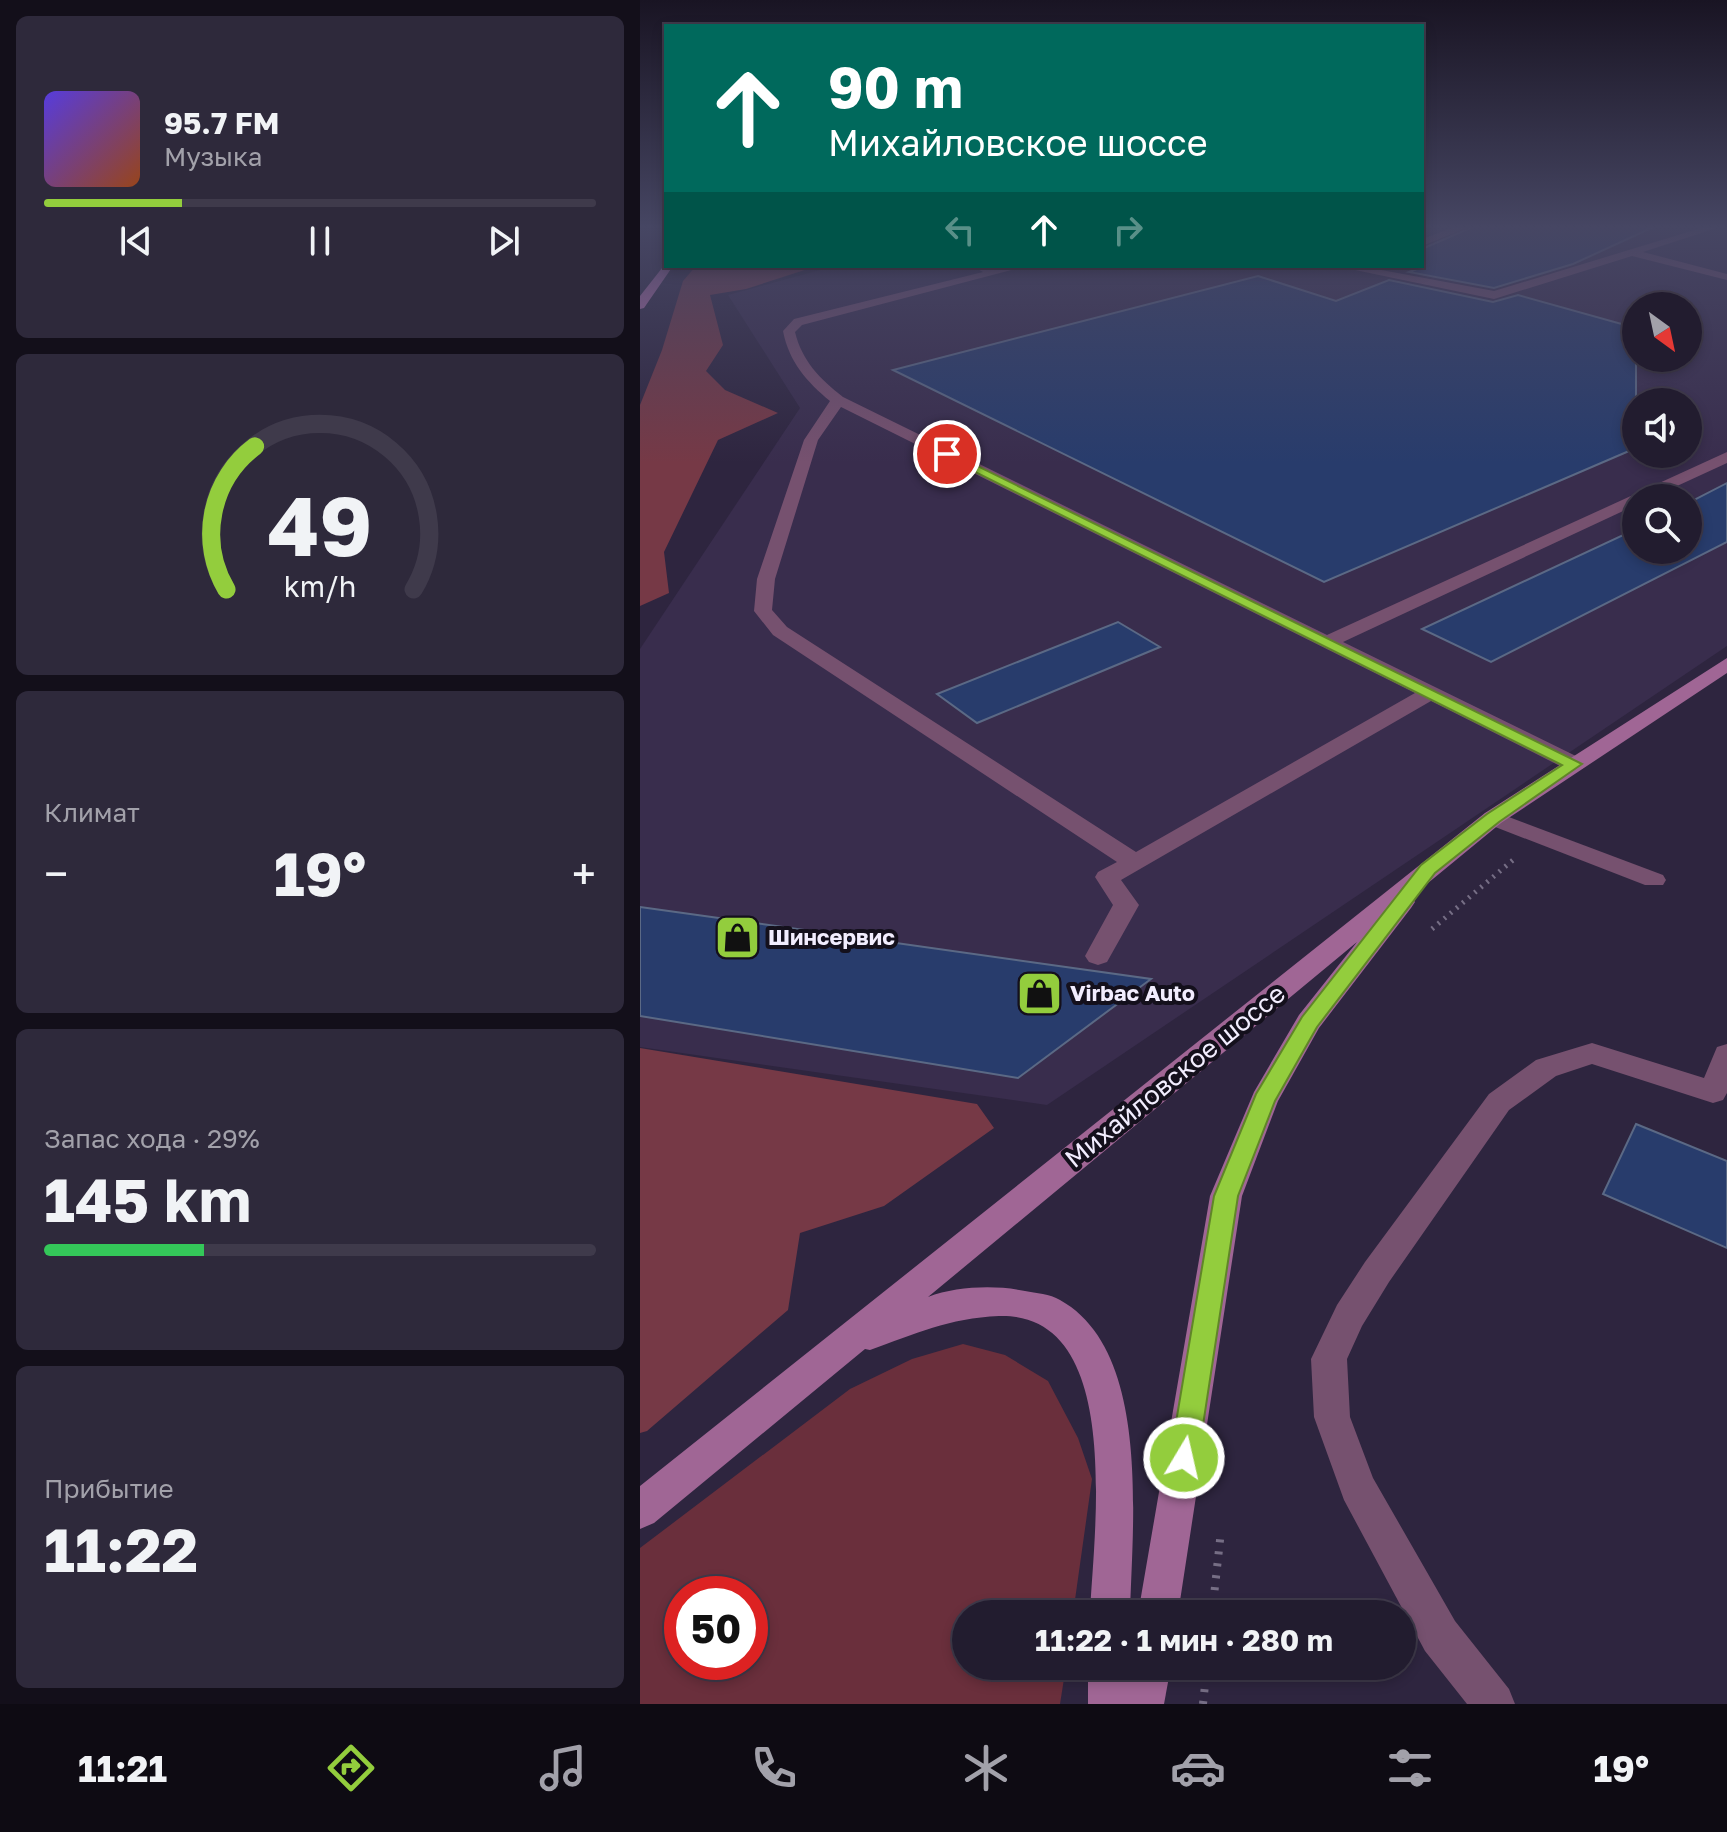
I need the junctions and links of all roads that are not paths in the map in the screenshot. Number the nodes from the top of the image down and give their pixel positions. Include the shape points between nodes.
1 (860, 305) edge
2 (838, 400) junction
3 (1727, 457) edge
4 (1669, 484) edge
5 (1622, 506) edge
6 (1327, 642) junction
7 (1727, 665) edge
8 (1430, 693) junction
9 (1574, 764) junction
10 (1493, 818) junction
11 (1135, 863) junction
12 (1428, 869) junction
13 (1654, 880) dead end
14 (1098, 956) dead end
15 (1727, 1054) edge
16 (845, 1345) junction
17 (640, 1510) edge
18 (1110, 1600) edge
19 (1160, 1600) edge
20 (1109, 1680) edge
21 (1147, 1680) edge
22 (1109, 1704) edge
23 (1143, 1704) edge
24 (1494, 1704) edge

1 - 2 lane via 798,322 789,331 807,375
2 - 6 lane
2 - 11 lane via 811,440 766,579 763,611 780,631
3 - 4 lane
5 - 6 lane
6 - 8 lane
7 - 9 main road, Михайловское шоссе
8 - 9 lane
8 - 11 lane
9 - 10 main road, Михайловское шоссе
10 - 12 main road, Михайловское шоссе
10 - 13 lane
11 - 14 lane via 1107,877 1126,905
12 - 16 main road, Михайловское шоссе
12 - 19 main road via 1309,1022 1264,1100 1226,1196
15 - 24 lane via 1713,1092 1592,1053 1546,1068 1499,1102 1377,1272 1329,1359 1332,1417 1357,1487 1440,1636
16 - 17 main road, Михайловское шоссе
16 - 18 main road via 935,1309 1002,1301 1049,1311 1084,1342 1102,1382 1115,1461
20 - 22 main road
21 - 23 main road

